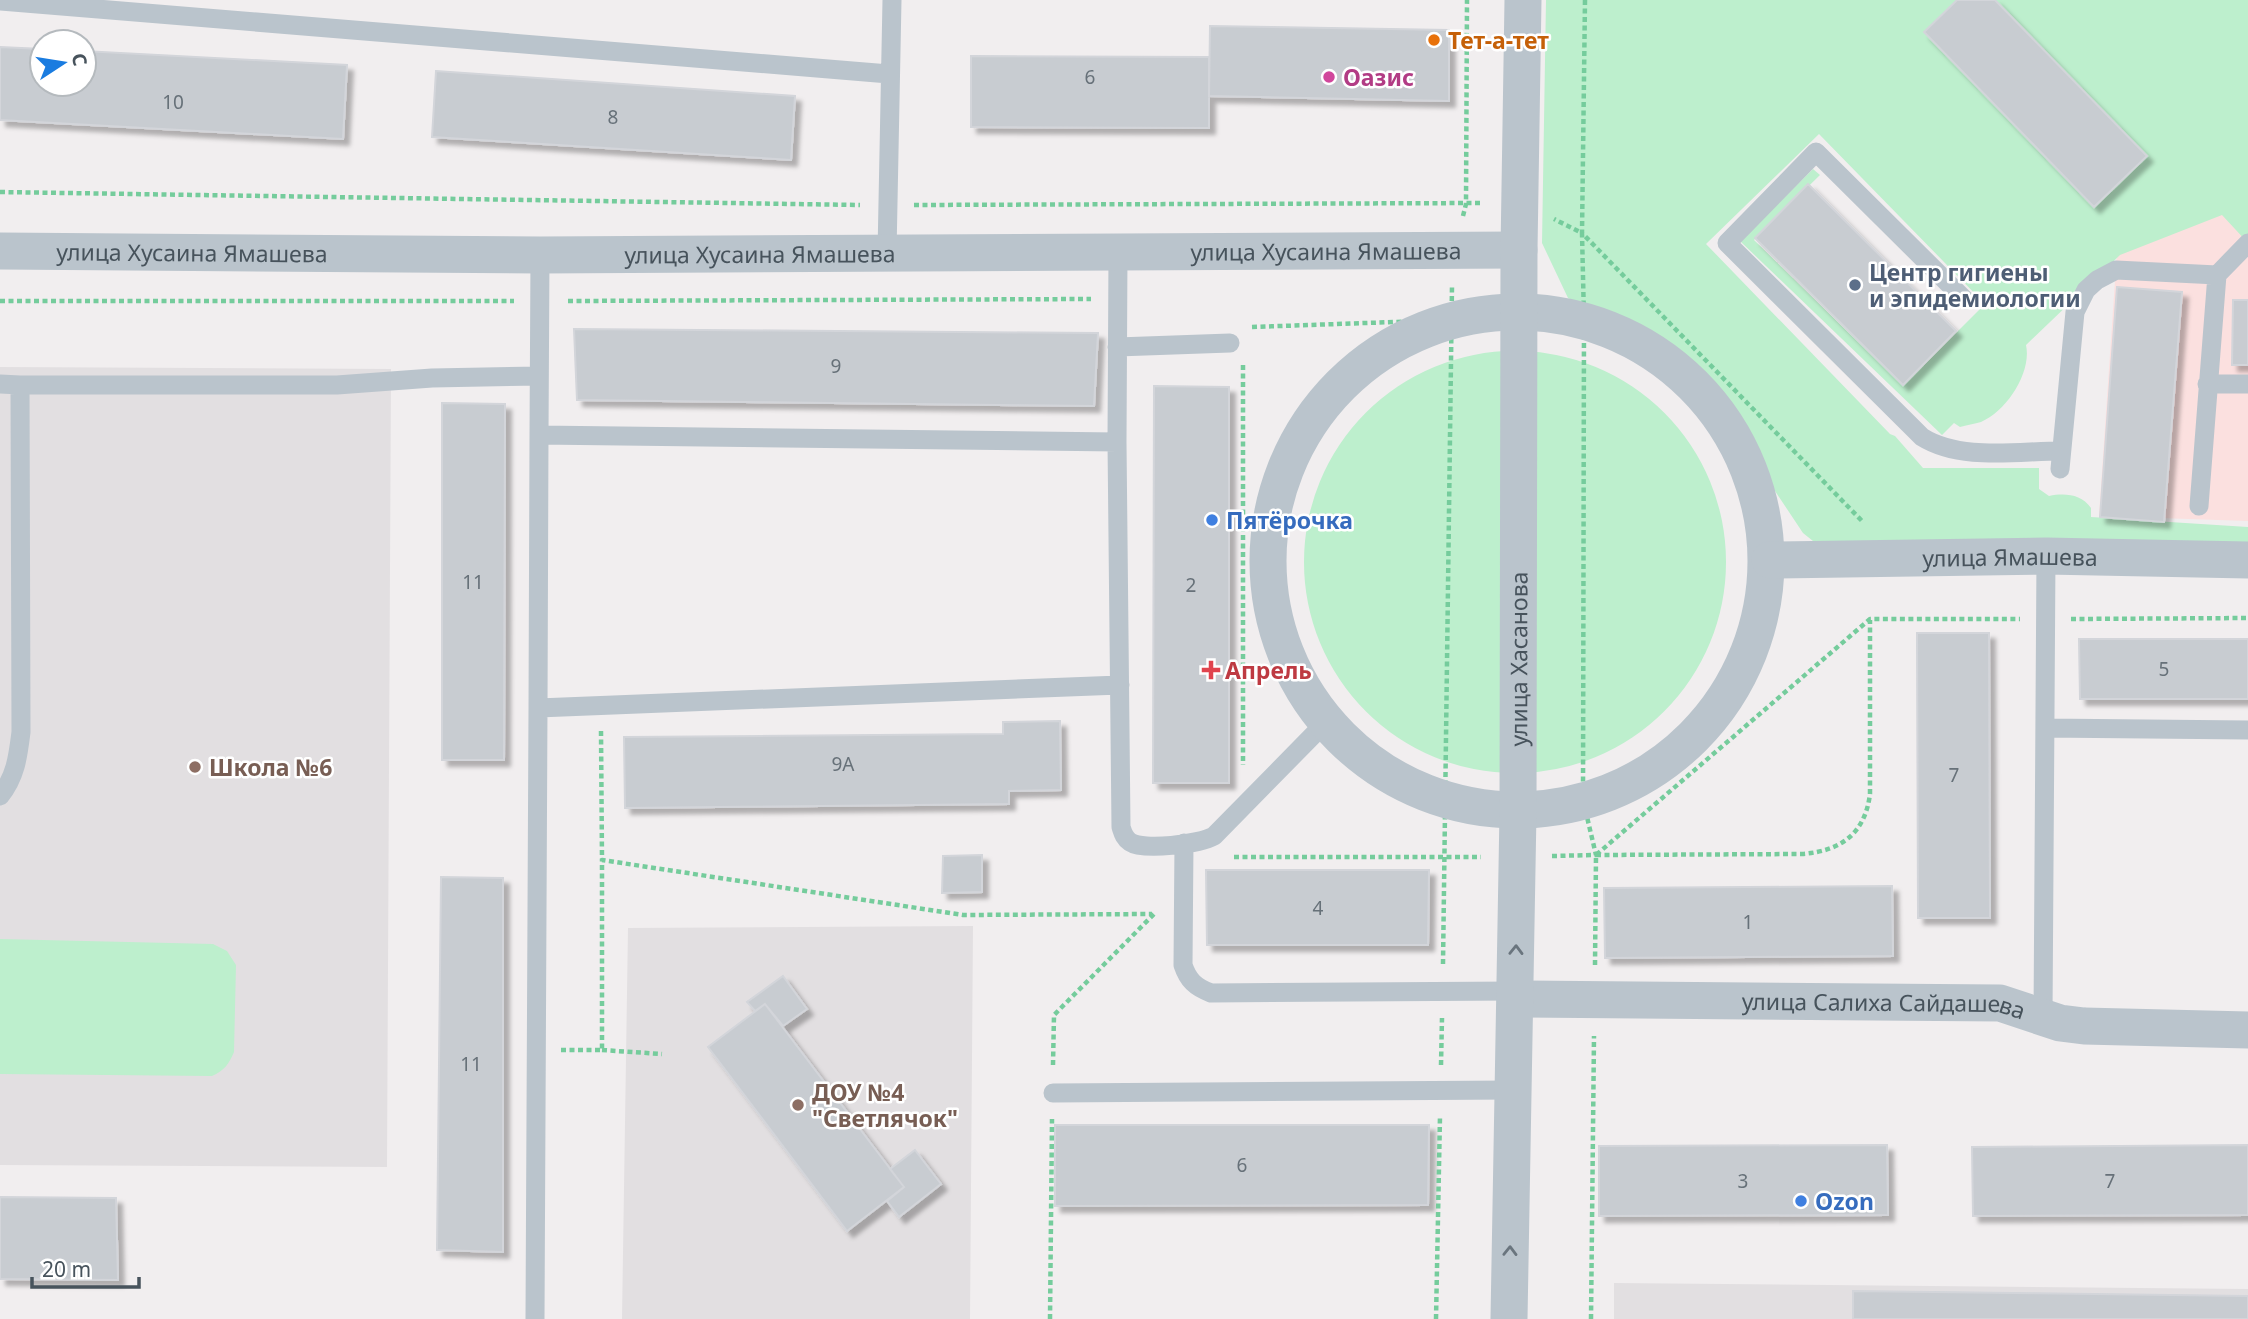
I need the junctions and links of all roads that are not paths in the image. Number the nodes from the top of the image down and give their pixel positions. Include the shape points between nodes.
1 (892, 0) edge
2 (1523, 0) edge
3 (0, 1) edge
4 (889, 75) junction
5 (2248, 243) edge
6 (1519, 250) junction
7 (0, 251) edge
8 (1118, 252) junction
9 (887, 253) junction
10 (540, 255) junction
11 (2217, 275) junction
12 (1965, 300) dead end
13 (1519, 311) junction
14 (1118, 346) junction
15 (1236, 349) road end
16 (539, 376) junction
17 (0, 384) edge
18 (2207, 384) junction
19 (2248, 384) edge
20 (20, 385) junction
21 (539, 435) junction
22 (1117, 442) junction
23 (2199, 506) dead end
24 (2046, 556) junction
25 (1770, 560) junction
26 (2248, 560) edge
27 (1120, 685) junction
28 (538, 708) junction
29 (1327, 721) junction
30 (2045, 728) junction
31 (2248, 730) edge
32 (0, 796) edge
33 (1518, 812) junction
34 (1184, 844) junction
35 (1516, 995) junction
36 (2043, 1018) junction
37 (2248, 1030) edge
38 (1514, 1090) junction
39 (1053, 1093) road end
40 (535, 1319) edge
41 (1509, 1319) edge

1 - 4 lane
2 - 6 street, улица Хасанова
3 - 4 lane
4 - 9 lane
5 - 11 lane
6 - 8 street, улица Хусаина Ямашева
6 - 13 street, улица Хасанова
7 - 10 street, улица Хусаина Ямашева
8 - 9 street, улица Хусаина Ямашева
8 - 14 lane
9 - 10 street, улица Хусаина Ямашева
10 - 16 lane
11 - 12 lane via 2116,270 2086,290 2075,312 2061,460 1956,452 1922,438 1727,243 1816,152
11 - 18 lane
13 - 25 street via 1584,319 1658,353 1717,408 1756,480
13 - 29 street via 1451,320 1421,330 1349,376 1296,442 1269,523 1270,608 1299,688
13 - 33 street, улица Хасанова
14 - 15 lane
14 - 22 lane
16 - 20 lane via 337,385
16 - 21 lane
17 - 20 lane
18 - 19 lane
18 - 23 lane
20 - 32 lane via 21,732 18,764
21 - 22 lane
21 - 28 lane
22 - 27 lane
24 - 25 street, улица Ямашева
24 - 26 street, улица Ямашева
24 - 30 lane
25 - 33 street via 1758,640 1718,711 1665,760 1583,800
27 - 28 lane
27 - 34 lane via 1121,827 1125,837 1140,846
28 - 40 lane
29 - 33 street via 1353,754 1402,785 1447,803
29 - 34 lane via 1223,828 1205,841
30 - 31 lane
30 - 36 lane
35 -> 33 street, улица Хасанова
34 - 35 lane via 1183,965 1197,988 1211,993 1443,991
35 - 36 street, улица Салиха Сайдашева via 1595,1000 2000,1003
35 - 38 street, улица Хасанова
36 - 37 street, улица Салиха Сайдашева via 2084,1026
38 - 39 lane
41 -> 38 street, улица Хасанова

